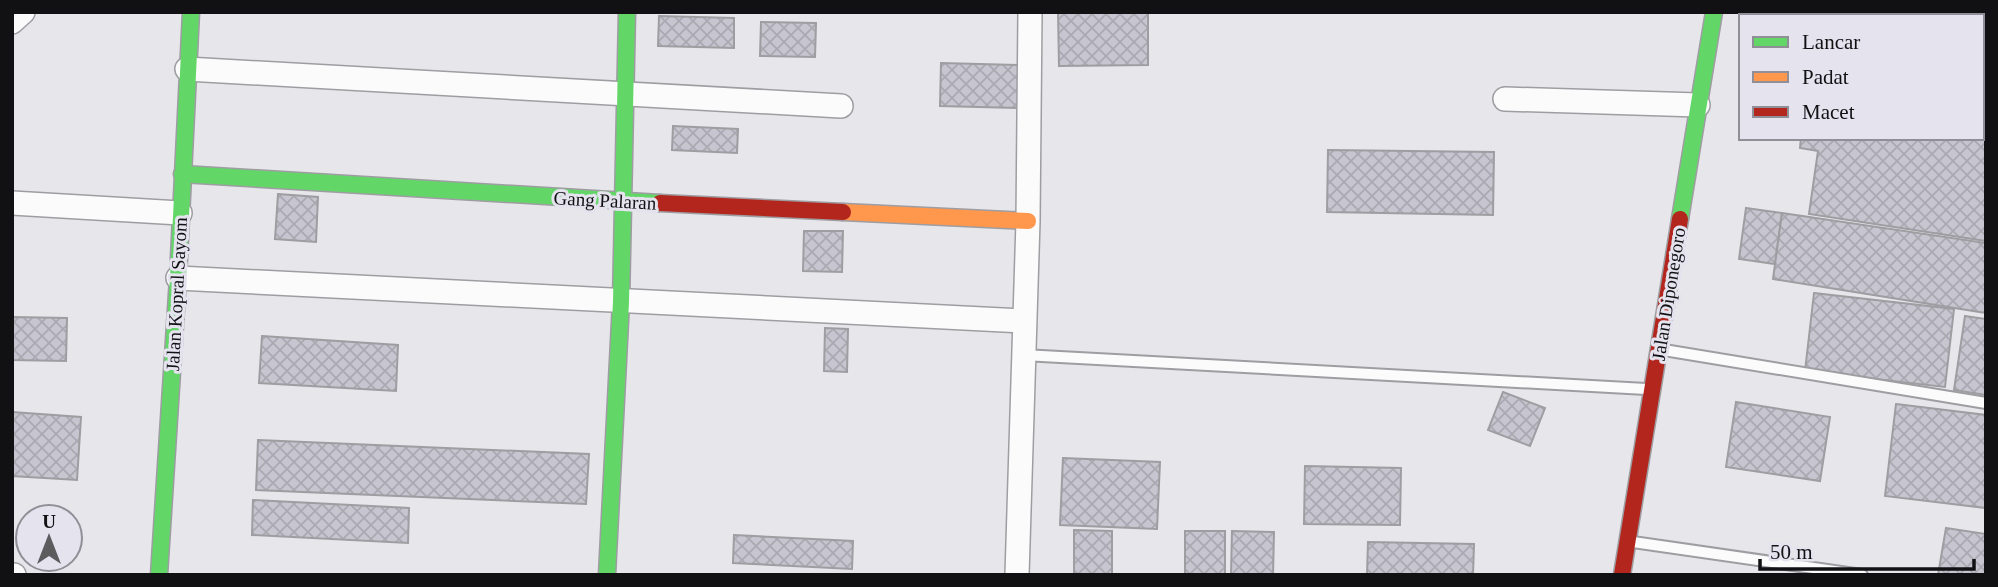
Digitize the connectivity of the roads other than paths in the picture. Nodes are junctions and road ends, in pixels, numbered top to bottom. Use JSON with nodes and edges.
{"nodes":[{"id":1,"x":23,"y":12,"type":"edge"},
{"id":2,"x":191,"y":12,"type":"edge"},
{"id":3,"x":627,"y":12,"type":"edge"},
{"id":4,"x":1030,"y":12,"type":"edge"},
{"id":5,"x":1714,"y":12,"type":"edge"},
{"id":6,"x":12,"y":22,"type":"edge"},
{"id":7,"x":187,"y":69,"type":"junction"},
{"id":8,"x":625,"y":94,"type":"junction"},
{"id":9,"x":1505,"y":99,"type":"dead end"},
{"id":10,"x":1698,"y":105,"type":"junction"},
{"id":11,"x":841,"y":106,"type":"dead end"},
{"id":12,"x":182,"y":174,"type":"junction"},
{"id":13,"x":623,"y":201,"type":"junction"},
{"id":14,"x":12,"y":204,"type":"edge"},
{"id":15,"x":180,"y":213,"type":"junction"},
{"id":16,"x":1028,"y":221,"type":"junction"},
{"id":17,"x":178,"y":278,"type":"junction"},
{"id":18,"x":621,"y":302,"type":"junction"},
{"id":19,"x":1024,"y":321,"type":"junction"},
{"id":20,"x":1658,"y":349,"type":"junction"},
{"id":21,"x":1023,"y":355,"type":"junction"},
{"id":22,"x":1652,"y":389,"type":"junction"},
{"id":23,"x":1986,"y":403,"type":"edge"},
{"id":24,"x":1627,"y":541,"type":"junction"},
{"id":25,"x":159,"y":575,"type":"edge"},
{"id":26,"x":607,"y":575,"type":"edge"},
{"id":27,"x":1017,"y":575,"type":"edge"},
{"id":28,"x":1622,"y":575,"type":"edge"},
{"id":29,"x":1862,"y":575,"type":"edge"}],
"edges":[{"from":1,"to":6,"type":"street"},
{"from":2,"to":7,"type":"main road","name":"Jalan Kopral Sayom"},
{"from":3,"to":8,"type":"main road"},
{"from":4,"to":16,"type":"street"},
{"from":5,"to":10,"type":"main road","name":"Jalan Diponegoro"},
{"from":7,"to":8,"type":"street"},
{"from":7,"to":12,"type":"main road","name":"Jalan Kopral Sayom"},
{"from":8,"to":11,"type":"street"},
{"from":8,"to":13,"type":"main road"},
{"from":9,"to":10,"type":"street"},
{"from":10,"to":20,"type":"main road","name":"Jalan Diponegoro"},
{"from":12,"to":13,"type":"main road","name":"Gang Palaran"},
{"from":12,"to":15,"type":"main road","name":"Jalan Kopral Sayom"},
{"from":13,"to":16,"type":"main road","name":"Gang Palaran"},
{"from":13,"to":18,"type":"main road"},
{"from":14,"to":15,"type":"street"},
{"from":15,"to":17,"type":"main road","name":"Jalan Kopral Sayom"},
{"from":16,"to":19,"type":"street"},
{"from":17,"to":18,"type":"street"},
{"from":17,"to":25,"type":"main road","name":"Jalan Kopral Sayom"},
{"from":18,"to":19,"type":"street"},
{"from":18,"to":26,"type":"main road"},
{"from":19,"to":21,"type":"street"},
{"from":20,"to":22,"type":"main road","name":"Jalan Diponegoro"},
{"from":20,"to":23,"type":"lane"},
{"from":21,"to":22,"type":"lane"},
{"from":21,"to":27,"type":"street"},
{"from":22,"to":24,"type":"main road","name":"Jalan Diponegoro"},
{"from":24,"to":28,"type":"main road","name":"Jalan Diponegoro"},
{"from":24,"to":29,"type":"lane"}]}
